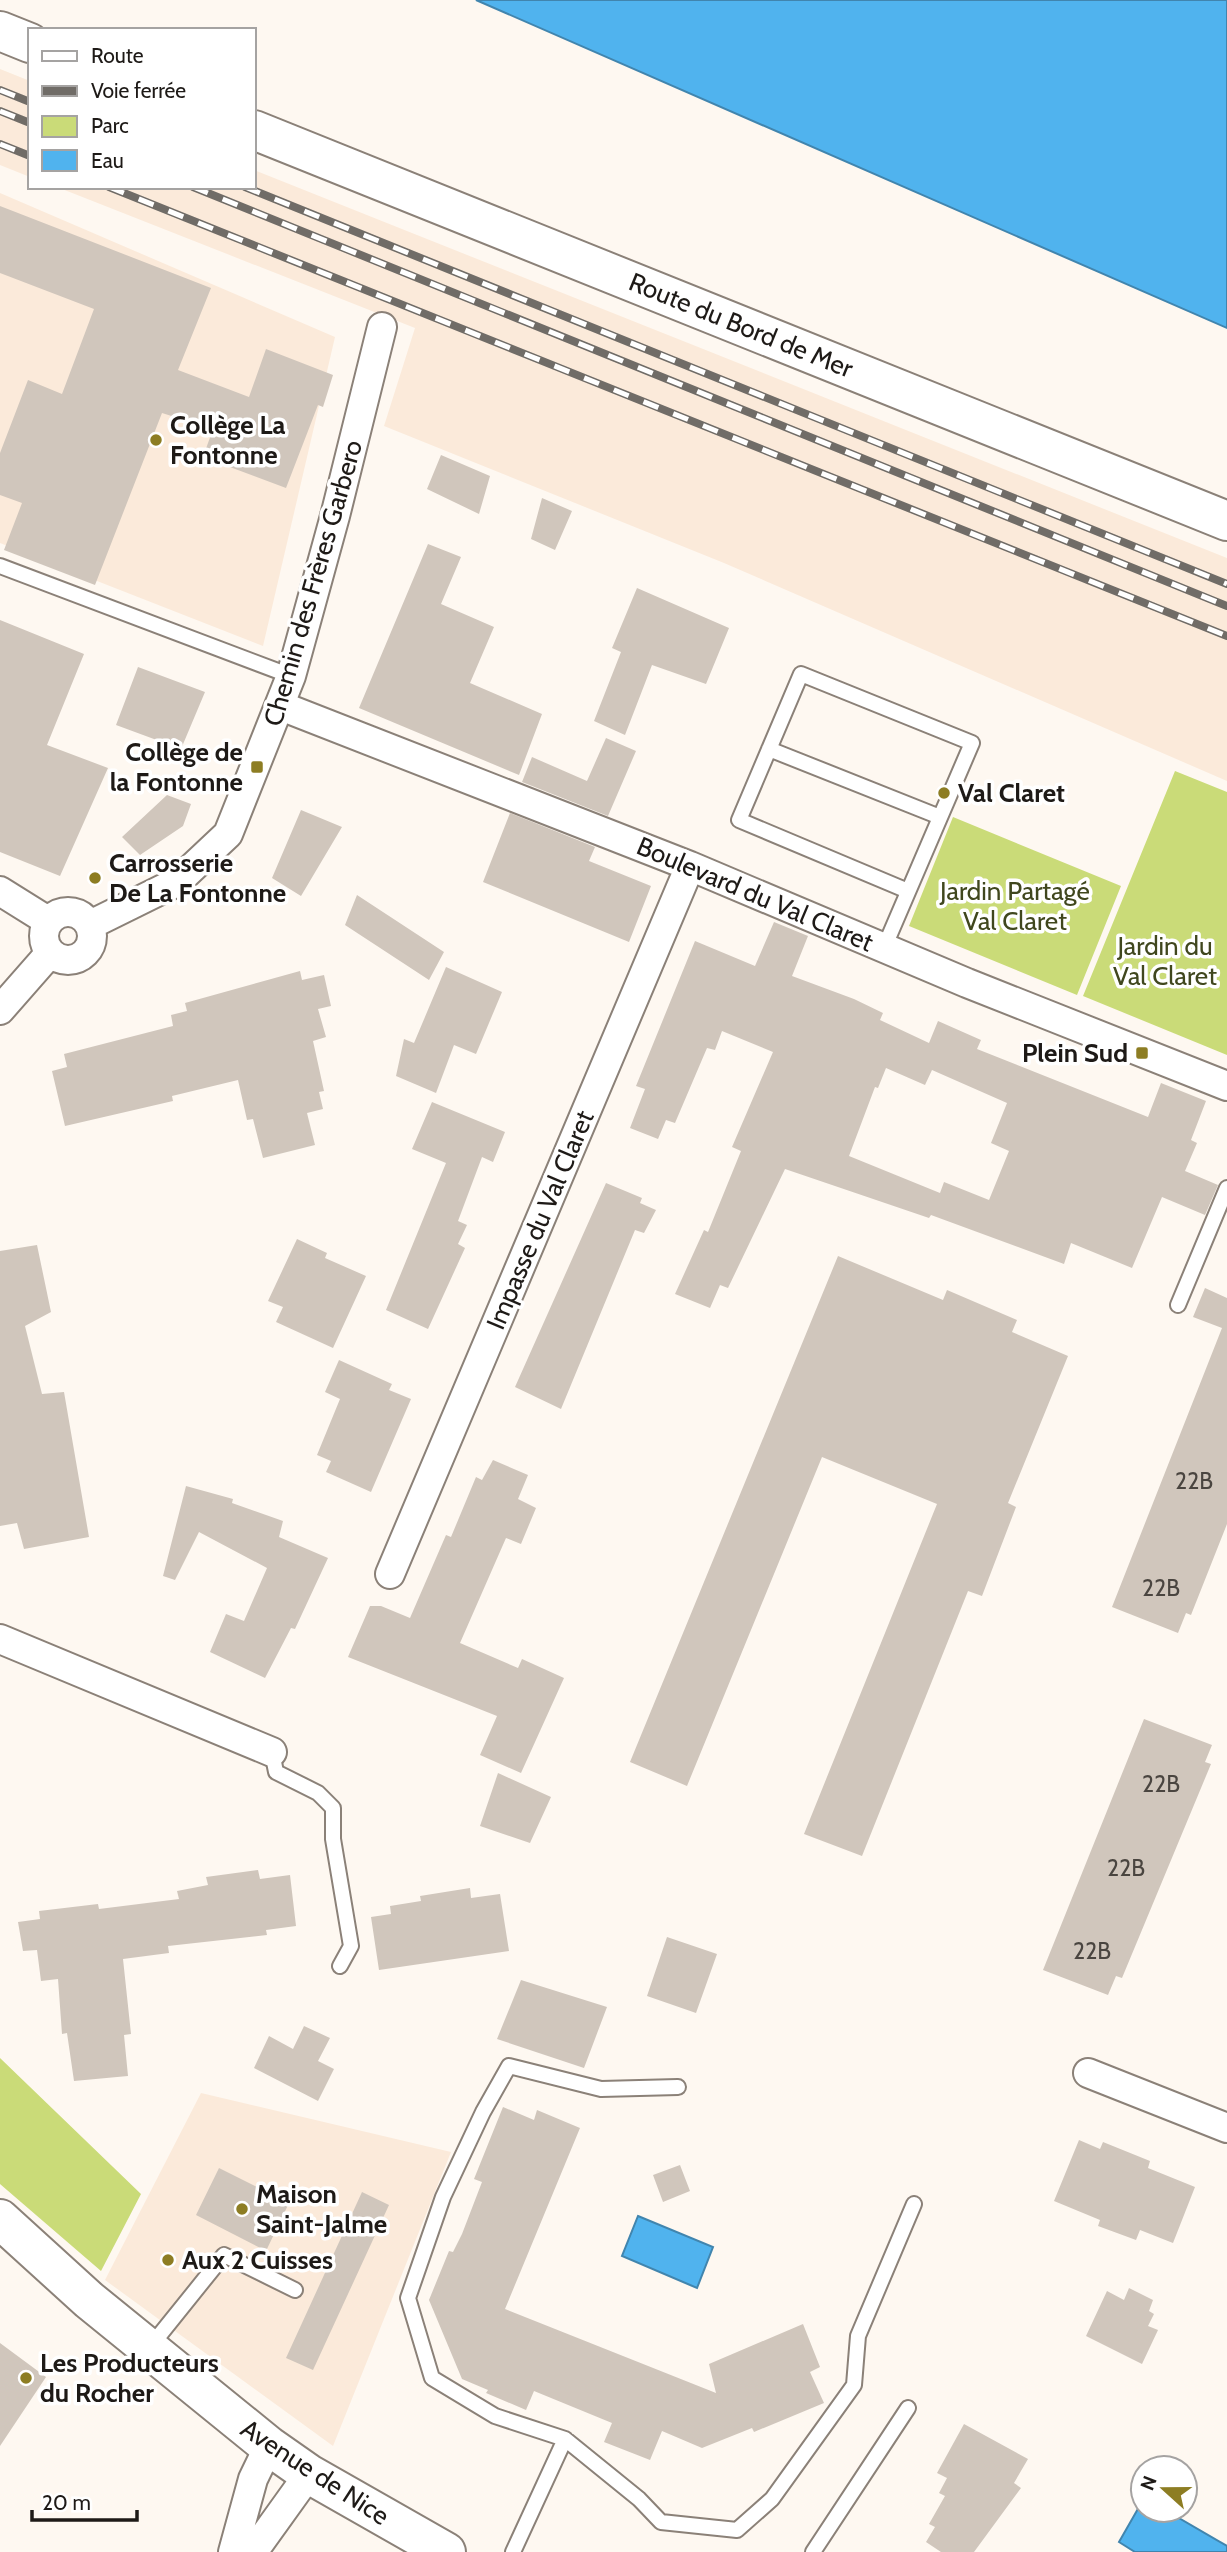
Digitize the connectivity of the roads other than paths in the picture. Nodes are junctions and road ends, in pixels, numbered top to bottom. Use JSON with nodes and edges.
{"nodes":[{"id":1,"x":0,"y":31,"type":"edge"},
{"id":2,"x":28,"y":42,"type":"edge"},
{"id":3,"x":256,"y":131,"type":"edge"},
{"id":4,"x":382,"y":327,"type":"dead end"},
{"id":5,"x":1227,"y":521,"type":"edge"},
{"id":6,"x":0,"y":566,"type":"edge"},
{"id":7,"x":291,"y":676,"type":"junction"},
{"id":8,"x":281,"y":706,"type":"junction"},
{"id":9,"x":769,"y":748,"type":"junction"},
{"id":10,"x":940,"y":817,"type":"junction"},
{"id":11,"x":690,"y":866,"type":"junction"},
{"id":12,"x":0,"y":891,"type":"edge"},
{"id":13,"x":908,"y":891,"type":"junction"},
{"id":14,"x":48,"y":921,"type":"junction"},
{"id":15,"x":89,"y":925,"type":"junction"},
{"id":16,"x":884,"y":948,"type":"junction"},
{"id":17,"x":50,"y":953,"type":"junction"},
{"id":18,"x":0,"y":1010,"type":"edge"},
{"id":19,"x":1227,"y":1086,"type":"edge"},
{"id":20,"x":1227,"y":1188,"type":"edge"},
{"id":21,"x":1178,"y":1305,"type":"dead end"},
{"id":22,"x":390,"y":1574,"type":"dead end"},
{"id":23,"x":0,"y":1639,"type":"edge"},
{"id":24,"x":272,"y":1752,"type":"joint"},
{"id":25,"x":340,"y":1966,"type":"dead end"},
{"id":26,"x":1088,"y":2073,"type":"dead end"},
{"id":27,"x":678,"y":2087,"type":"dead end"},
{"id":28,"x":1227,"y":2128,"type":"edge"},
{"id":29,"x":914,"y":2204,"type":"dead end"},
{"id":30,"x":0,"y":2219,"type":"edge"},
{"id":31,"x":295,"y":2290,"type":"dead end"},
{"id":32,"x":149,"y":2348,"type":"junction"},
{"id":33,"x":908,"y":2408,"type":"dead end"},
{"id":34,"x":565,"y":2439,"type":"junction"},
{"id":35,"x":269,"y":2446,"type":"junction"},
{"id":36,"x":309,"y":2474,"type":"junction"},
{"id":37,"x":233,"y":2552,"type":"edge"},
{"id":38,"x":253,"y":2552,"type":"edge"},
{"id":39,"x":446,"y":2552,"type":"edge"},
{"id":40,"x":513,"y":2552,"type":"edge"},
{"id":41,"x":813,"y":2552,"type":"edge"}],
"edges":[{"from":1,"to":2,"type":"main road"},
{"from":3,"to":5,"type":"main road","name":"Route du Bord de Mer"},
{"from":4,"to":7,"type":"street","name":"Chemin des Frères Garbero"},
{"from":6,"to":7,"type":"lane"},
{"from":7,"to":8,"type":"street","name":"Chemin des Frères Garbero"},
{"from":8,"to":11,"type":"street","name":"Boulevard du Val Claret"},
{"from":8,"to":15,"type":"street","name":"Chemin des Frères Garbero"},
{"from":9,"to":10,"type":"lane"},
{"from":9,"to":10,"type":"lane"},
{"from":9,"to":13,"type":"lane"},
{"from":10,"to":13,"type":"lane"},
{"from":11,"to":16,"type":"street","name":"Boulevard du Val Claret"},
{"from":11,"to":22,"type":"street","name":"Impasse du Val Claret"},
{"from":12,"to":14,"type":"street"},
{"from":13,"to":16,"type":"lane"},
{"from":14,"to":15,"type":"street"},
{"from":14,"to":17,"type":"street"},
{"from":15,"to":17,"type":"street"},
{"from":16,"to":19,"type":"street","name":"Boulevard du Val Claret"},
{"from":17,"to":18,"type":"street"},
{"from":20,"to":21,"type":"lane"},
{"from":23,"to":24,"type":"street"},
{"from":24,"to":25,"type":"lane"},
{"from":26,"to":28,"type":"street"},
{"from":27,"to":34,"type":"lane"},
{"from":29,"to":34,"type":"lane"},
{"from":30,"to":32,"type":"main road","name":"Avenue de Nice"},
{"from":31,"to":32,"type":"lane"},
{"from":32,"to":35,"type":"main road","name":"Avenue de Nice"},
{"from":33,"to":41,"type":"lane"},
{"from":34,"to":40,"type":"lane"},
{"from":35,"to":36,"type":"main road","name":"Avenue de Nice"},
{"from":35,"to":37,"type":"street"},
{"from":36,"to":38,"type":"street"},
{"from":36,"to":39,"type":"main road","name":"Avenue de Nice"}]}
